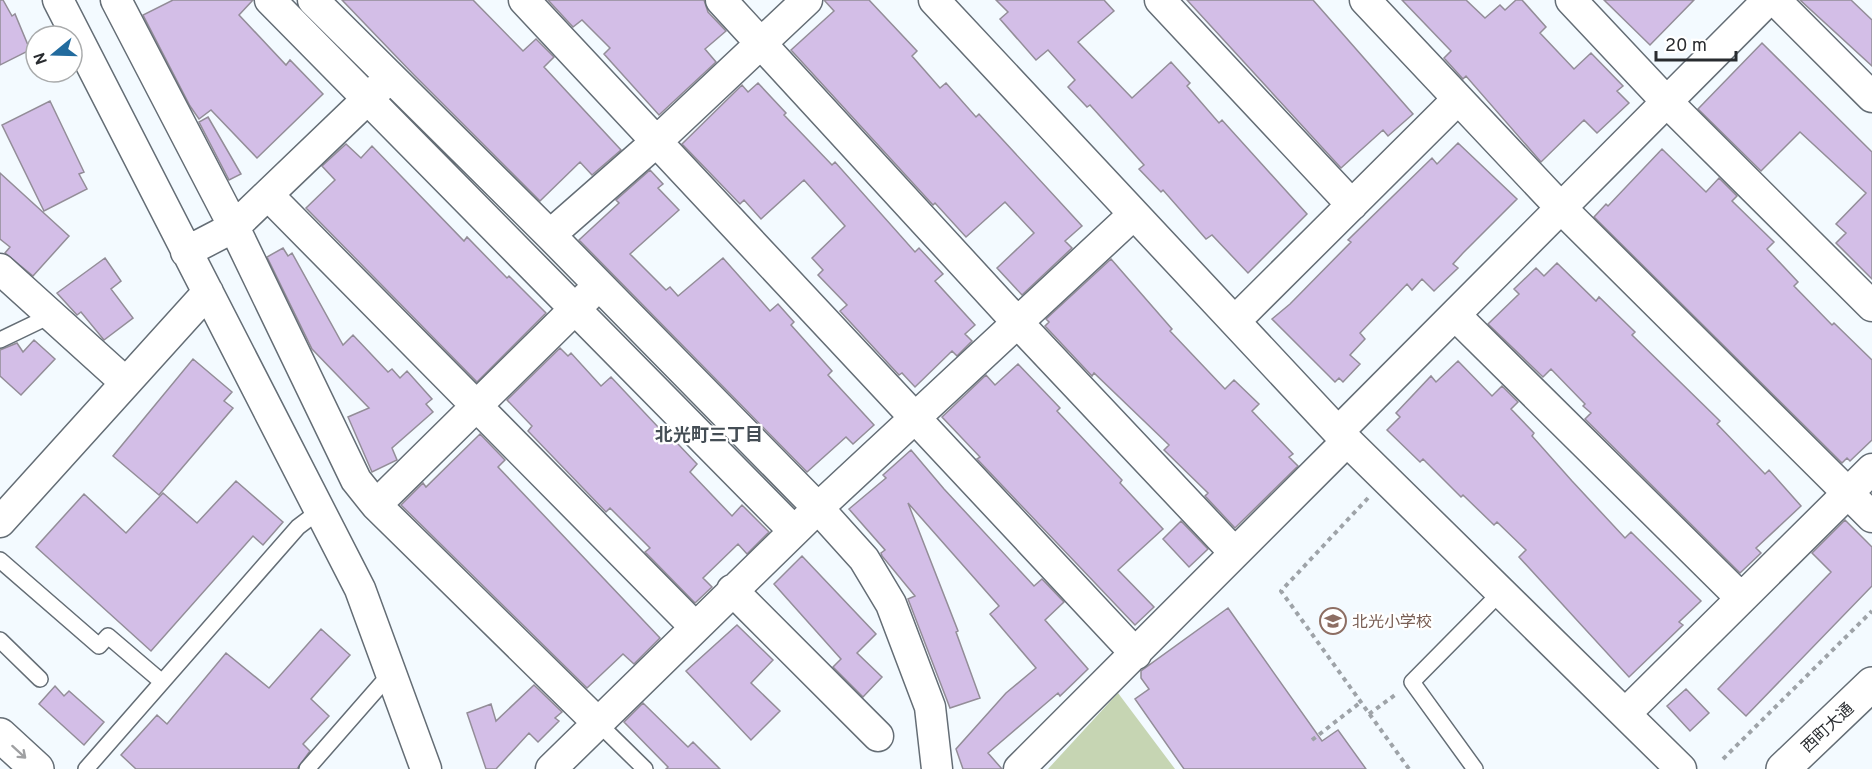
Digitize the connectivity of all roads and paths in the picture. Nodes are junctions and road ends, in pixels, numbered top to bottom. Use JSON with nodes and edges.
{"nodes":[{"id":1,"x":58,"y":0,"type":"edge"},
{"id":2,"x":116,"y":0,"type":"edge"},
{"id":3,"x":270,"y":0,"type":"edge"},
{"id":4,"x":313,"y":0,"type":"edge"},
{"id":5,"x":524,"y":0,"type":"edge"},
{"id":6,"x":721,"y":0,"type":"edge"},
{"id":7,"x":807,"y":0,"type":"edge"},
{"id":8,"x":934,"y":0,"type":"edge"},
{"id":9,"x":1160,"y":0,"type":"edge"},
{"id":10,"x":1365,"y":0,"type":"edge"},
{"id":11,"x":1571,"y":0,"type":"edge"},
{"id":12,"x":1768,"y":0,"type":"edge"},
{"id":13,"x":1775,"y":0,"type":"edge"},
{"id":14,"x":762,"y":44,"type":"junction"},
{"id":15,"x":390,"y":77,"type":"junction"},
{"id":16,"x":1872,"y":96,"type":"edge"},
{"id":17,"x":368,"y":99,"type":"junction"},
{"id":18,"x":1458,"y":99,"type":"junction"},
{"id":19,"x":1666,"y":101,"type":"junction"},
{"id":20,"x":656,"y":142,"type":"junction"},
{"id":21,"x":269,"y":196,"type":"junction"},
{"id":22,"x":1352,"y":205,"type":"junction"},
{"id":23,"x":1562,"y":209,"type":"junction"},
{"id":24,"x":1134,"y":214,"type":"junction"},
{"id":25,"x":234,"y":227,"type":"junction"},
{"id":26,"x":550,"y":236,"type":"junction"},
{"id":27,"x":186,"y":252,"type":"junction"},
{"id":28,"x":0,"y":269,"type":"edge"},
{"id":29,"x":598,"y":286,"type":"junction"},
{"id":30,"x":208,"y":292,"type":"junction"},
{"id":31,"x":1872,"y":306,"type":"edge"},
{"id":32,"x":575,"y":309,"type":"junction"},
{"id":33,"x":52,"y":315,"type":"junction"},
{"id":34,"x":1455,"y":315,"type":"junction"},
{"id":35,"x":1235,"y":321,"type":"junction"},
{"id":36,"x":1017,"y":322,"type":"junction"},
{"id":37,"x":0,"y":340,"type":"edge"},
{"id":38,"x":125,"y":382,"type":"junction"},
{"id":39,"x":477,"y":407,"type":"junction"},
{"id":40,"x":915,"y":418,"type":"junction"},
{"id":41,"x":1343,"y":437,"type":"junction"},
{"id":42,"x":1872,"y":469,"type":"edge"},
{"id":43,"x":356,"y":480,"type":"junction"},
{"id":44,"x":1373,"y":492,"type":"dead end"},
{"id":45,"x":1849,"y":493,"type":"junction"},
{"id":46,"x":376,"y":505,"type":"junction"},
{"id":47,"x":317,"y":507,"type":"junction"},
{"id":48,"x":818,"y":508,"type":"junction"},
{"id":49,"x":1872,"y":517,"type":"edge"},
{"id":50,"x":0,"y":522,"type":"edge"},
{"id":51,"x":794,"y":531,"type":"junction"},
{"id":52,"x":1234,"y":552,"type":"junction"},
{"id":53,"x":0,"y":560,"type":"edge"},
{"id":54,"x":732,"y":590,"type":"junction"},
{"id":55,"x":1501,"y":592,"type":"junction"},
{"id":56,"x":1741,"y":598,"type":"junction"},
{"id":57,"x":1872,"y":611,"type":"edge"},
{"id":58,"x":695,"y":627,"type":"junction"},
{"id":59,"x":0,"y":640,"type":"edge"},
{"id":60,"x":1136,"y":654,"type":"junction"},
{"id":61,"x":391,"y":673,"type":"junction"},
{"id":62,"x":40,"y":679,"type":"dead end"},
{"id":63,"x":162,"y":682,"type":"junction"},
{"id":64,"x":1412,"y":682,"type":"junction"},
{"id":65,"x":1872,"y":684,"type":"edge"},
{"id":66,"x":1361,"y":702,"type":"junction"},
{"id":67,"x":1626,"y":713,"type":"junction"},
{"id":68,"x":1369,"y":714,"type":"junction"},
{"id":69,"x":597,"y":722,"type":"junction"},
{"id":70,"x":0,"y":735,"type":"edge"},
{"id":71,"x":878,"y":736,"type":"dead end"},
{"id":72,"x":1312,"y":740,"type":"dead end"},
{"id":73,"x":1723,"y":759,"type":"dead end"},
{"id":74,"x":37,"y":769,"type":"edge"},
{"id":75,"x":86,"y":769,"type":"edge"},
{"id":76,"x":307,"y":769,"type":"edge"},
{"id":77,"x":426,"y":769,"type":"edge"},
{"id":78,"x":551,"y":769,"type":"edge"},
{"id":79,"x":645,"y":769,"type":"edge"},
{"id":80,"x":938,"y":769,"type":"edge"},
{"id":81,"x":1019,"y":769,"type":"edge"},
{"id":82,"x":1409,"y":769,"type":"edge"},
{"id":83,"x":1475,"y":769,"type":"edge"},
{"id":84,"x":1681,"y":769,"type":"edge"},
{"id":85,"x":1783,"y":769,"type":"edge"}],
"edges":[{"from":1,"to":27,"type":"street"},
{"from":2,"to":25,"type":"street"},
{"from":3,"to":17,"type":"street"},
{"from":4,"to":15,"type":"street"},
{"from":5,"to":20,"type":"street"},
{"from":6,"to":14,"type":"street"},
{"from":7,"to":14,"type":"street"},
{"from":8,"to":24,"type":"street"},
{"from":9,"to":22,"type":"street"},
{"from":10,"to":18,"type":"street"},
{"from":11,"to":19,"type":"street"},
{"from":12,"to":19,"type":"street"},
{"from":13,"to":16,"type":"street"},
{"from":14,"to":20,"type":"street"},
{"from":14,"to":36,"type":"street"},
{"from":15,"to":17,"type":"street"},
{"from":15,"to":26,"type":"street"},
{"from":17,"to":21,"type":"street"},
{"from":17,"to":32,"type":"street"},
{"from":18,"to":22,"type":"street"},
{"from":18,"to":23,"type":"street"},
{"from":19,"to":23,"type":"street"},
{"from":19,"to":31,"type":"street"},
{"from":20,"to":26,"type":"street"},
{"from":20,"to":40,"type":"street"},
{"from":21,"to":25,"type":"street"},
{"from":21,"to":39,"type":"street"},
{"from":22,"to":35,"type":"street"},
{"from":23,"to":34,"type":"street"},
{"from":23,"to":45,"type":"street"},
{"from":24,"to":35,"type":"street"},
{"from":24,"to":36,"type":"street"},
{"from":25,"to":27,"type":"street"},
{"from":25,"to":43,"type":"street"},
{"from":26,"to":29,"type":"street"},
{"from":27,"to":30,"type":"street"},
{"from":28,"to":33,"type":"street"},
{"from":29,"to":32,"type":"street"},
{"from":29,"to":48,"type":"street"},
{"from":30,"to":38,"type":"street"},
{"from":30,"to":47,"type":"street"},
{"from":32,"to":39,"type":"street"},
{"from":32,"to":51,"type":"street"},
{"from":33,"to":37,"type":"lane"},
{"from":33,"to":38,"type":"street"},
{"from":34,"to":41,"type":"street"},
{"from":34,"to":56,"type":"street"},
{"from":35,"to":41,"type":"street"},
{"from":36,"to":40,"type":"street"},
{"from":36,"to":52,"type":"street"},
{"from":38,"to":50,"type":"street"},
{"from":39,"to":46,"type":"street"},
{"from":39,"to":58,"type":"street"},
{"from":40,"to":48,"type":"street"},
{"from":40,"to":60,"type":"street"},
{"from":41,"to":52,"type":"street"},
{"from":41,"to":55,"type":"street"},
{"from":42,"to":45,"type":"street"},
{"from":43,"to":46,"type":"street"},
{"from":43,"to":47,"type":"street"},
{"from":44,"to":66,"type":"path"},
{"from":45,"to":49,"type":"street"},
{"from":45,"to":56,"type":"street"},
{"from":46,"to":69,"type":"street"},
{"from":47,"to":61,"type":"street"},
{"from":47,"to":63,"type":"lane"},
{"from":48,"to":51,"type":"street"},
{"from":48,"to":80,"type":"street"},
{"from":51,"to":54,"type":"street"},
{"from":52,"to":60,"type":"street"},
{"from":53,"to":63,"type":"lane"},
{"from":54,"to":58,"type":"street"},
{"from":54,"to":71,"type":"street"},
{"from":55,"to":64,"type":"lane"},
{"from":55,"to":67,"type":"street"},
{"from":56,"to":67,"type":"street"},
{"from":57,"to":73,"type":"path"},
{"from":58,"to":69,"type":"street"},
{"from":59,"to":62,"type":"lane"},
{"from":60,"to":81,"type":"street"},
{"from":61,"to":76,"type":"lane"},
{"from":61,"to":77,"type":"street"},
{"from":63,"to":75,"type":"lane"},
{"from":64,"to":68,"type":"path"},
{"from":64,"to":83,"type":"lane"},
{"from":65,"to":85,"type":"street","name":"西町大通"},
{"from":66,"to":68,"type":"path"},
{"from":66,"to":72,"type":"path"},
{"from":67,"to":84,"type":"street"},
{"from":68,"to":82,"type":"path"},
{"from":69,"to":78,"type":"street"},
{"from":69,"to":79,"type":"lane"},
{"from":70,"to":74,"type":"street","one_way":true}]}
